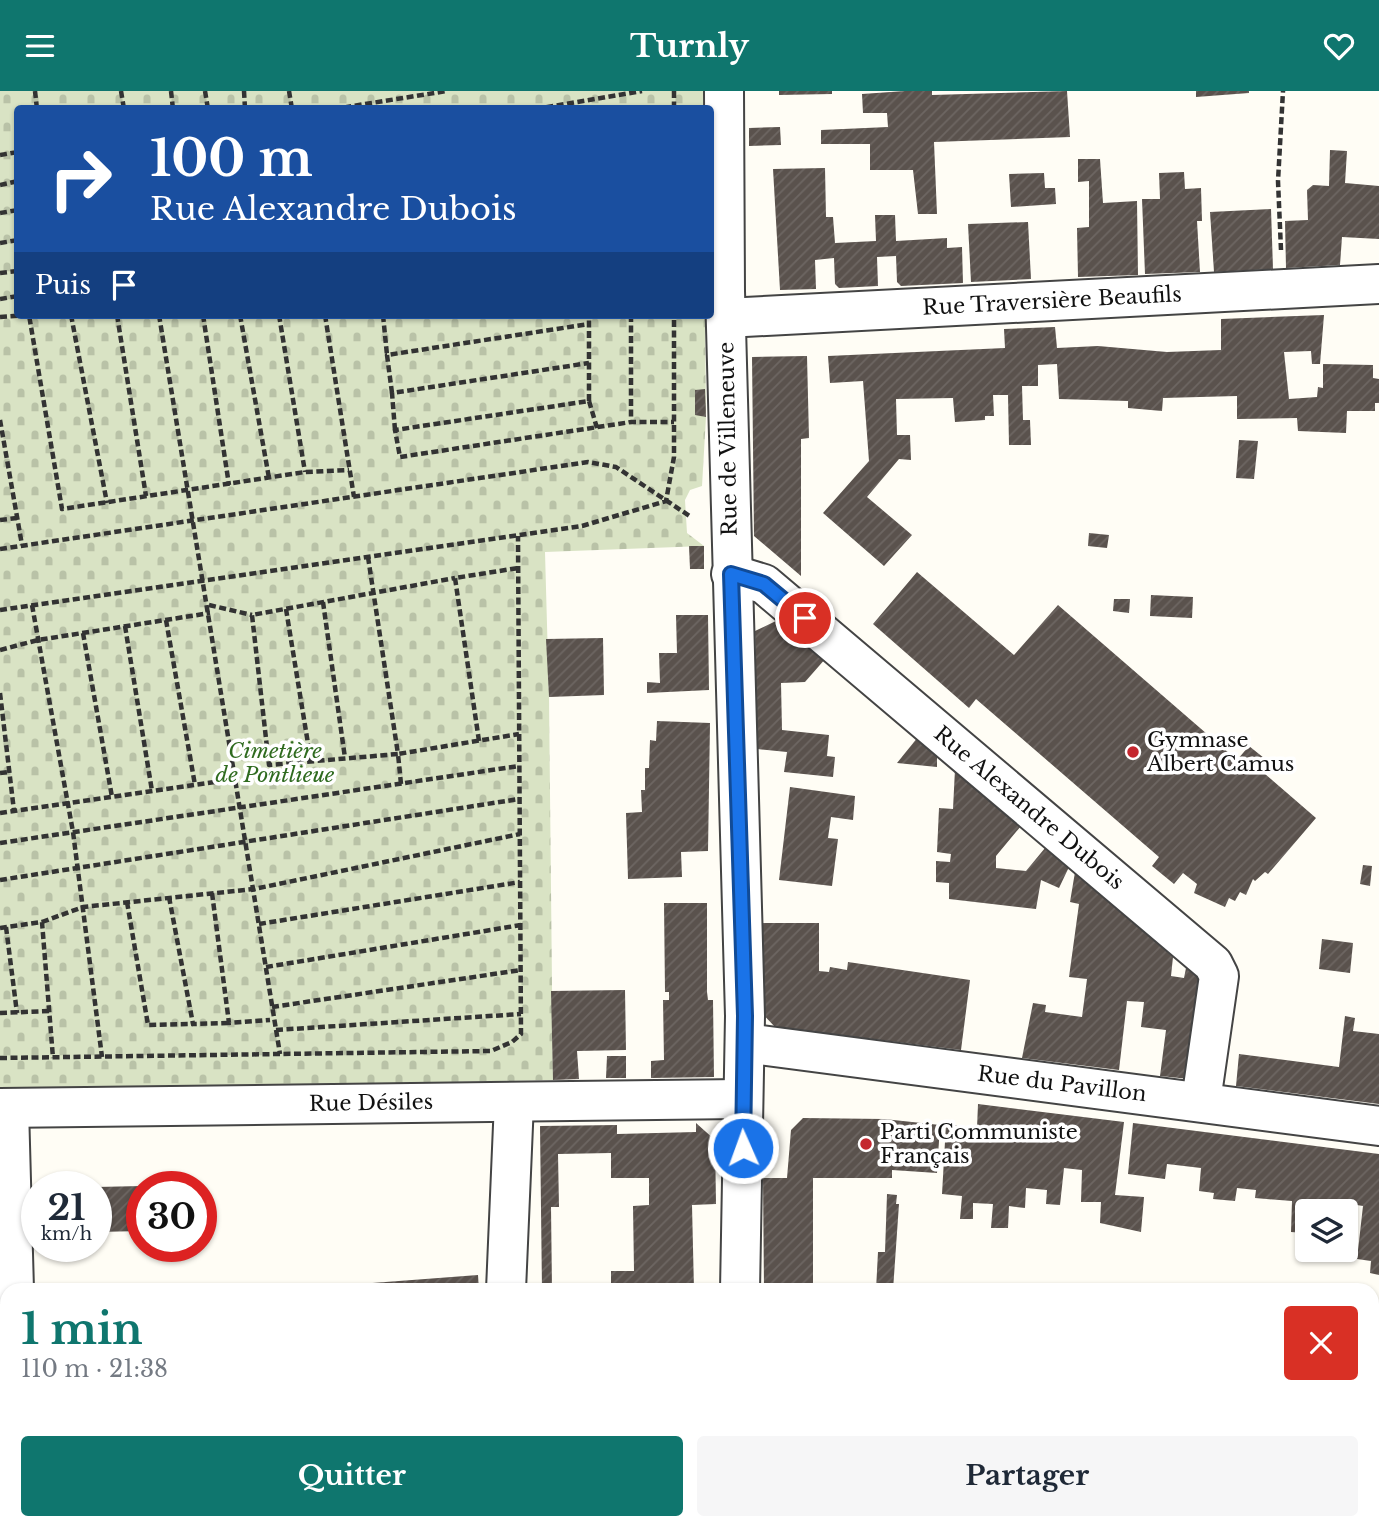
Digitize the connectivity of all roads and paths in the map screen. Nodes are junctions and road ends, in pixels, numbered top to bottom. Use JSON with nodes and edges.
{"nodes":[{"id":1,"x":447,"y":91,"type":"edge"},
{"id":2,"x":641,"y":91,"type":"edge"},
{"id":3,"x":724,"y":91,"type":"edge"},
{"id":4,"x":1283,"y":91,"type":"edge"},
{"id":5,"x":359,"y":105,"type":"edge"},
{"id":6,"x":559,"y":105,"type":"edge"},
{"id":7,"x":1379,"y":284,"type":"edge"},
{"id":8,"x":1282,"y":289,"type":"junction"},
{"id":9,"x":726,"y":318,"type":"junction"},
{"id":10,"x":30,"y":319,"type":"edge"},
{"id":11,"x":73,"y":319,"type":"edge"},
{"id":12,"x":118,"y":319,"type":"edge"},
{"id":13,"x":160,"y":319,"type":"edge"},
{"id":14,"x":204,"y":319,"type":"edge"},
{"id":15,"x":241,"y":319,"type":"edge"},
{"id":16,"x":280,"y":319,"type":"edge"},
{"id":17,"x":326,"y":319,"type":"edge"},
{"id":18,"x":383,"y":319,"type":"edge"},
{"id":19,"x":589,"y":319,"type":"edge"},
{"id":20,"x":631,"y":319,"type":"edge"},
{"id":21,"x":674,"y":319,"type":"edge"},
{"id":22,"x":589,"y":324,"type":"junction"},
{"id":23,"x":387,"y":355,"type":"junction"},
{"id":24,"x":589,"y":363,"type":"junction"},
{"id":25,"x":392,"y":393,"type":"junction"},
{"id":26,"x":589,"y":401,"type":"junction"},
{"id":27,"x":0,"y":420,"type":"edge"},
{"id":28,"x":631,"y":422,"type":"junction"},
{"id":29,"x":674,"y":422,"type":"junction"},
{"id":30,"x":597,"y":428,"type":"junction"},
{"id":31,"x":395,"y":429,"type":"junction"},
{"id":32,"x":349,"y":470,"type":"junction"},
{"id":33,"x":304,"y":472,"type":"junction"},
{"id":34,"x":269,"y":478,"type":"junction"},
{"id":35,"x":229,"y":485,"type":"junction"},
{"id":36,"x":188,"y":489,"type":"junction"},
{"id":37,"x":146,"y":496,"type":"junction"},
{"id":38,"x":354,"y":497,"type":"junction"},
{"id":39,"x":666,"y":501,"type":"junction"},
{"id":40,"x":107,"y":503,"type":"junction"},
{"id":41,"x":685,"y":515,"type":"dead end"},
{"id":42,"x":17,"y":518,"type":"junction"},
{"id":43,"x":0,"y":520,"type":"edge"},
{"id":44,"x":193,"y":520,"type":"junction"},
{"id":45,"x":518,"y":535,"type":"junction"},
{"id":46,"x":22,"y":545,"type":"junction"},
{"id":47,"x":0,"y":548,"type":"edge"},
{"id":48,"x":368,"y":557,"type":"junction"},
{"id":49,"x":518,"y":568,"type":"junction"},
{"id":50,"x":731,"y":574,"type":"junction"},
{"id":51,"x":456,"y":577,"type":"junction"},
{"id":52,"x":205,"y":580,"type":"junction"},
{"id":53,"x":375,"y":592,"type":"junction"},
{"id":54,"x":323,"y":602,"type":"junction"},
{"id":55,"x":32,"y":605,"type":"junction"},
{"id":56,"x":208,"y":605,"type":"junction"},
{"id":57,"x":286,"y":609,"type":"junction"},
{"id":58,"x":0,"y":610,"type":"edge"},
{"id":59,"x":210,"y":613,"type":"junction"},
{"id":60,"x":252,"y":615,"type":"junction"},
{"id":61,"x":166,"y":619,"type":"junction"},
{"id":62,"x":125,"y":626,"type":"junction"},
{"id":63,"x":83,"y":632,"type":"junction"},
{"id":64,"x":38,"y":640,"type":"junction"},
{"id":65,"x":0,"y":650,"type":"edge"},
{"id":66,"x":0,"y":693,"type":"edge"},
{"id":67,"x":519,"y":733,"type":"junction"},
{"id":68,"x":2,"y":734,"type":"edge"},
{"id":69,"x":479,"y":740,"type":"junction"},
{"id":70,"x":398,"y":754,"type":"junction"},
{"id":71,"x":345,"y":758,"type":"junction"},
{"id":72,"x":311,"y":762,"type":"junction"},
{"id":73,"x":519,"y":766,"type":"junction"},
{"id":74,"x":9,"y":772,"type":"junction"},
{"id":75,"x":0,"y":773,"type":"edge"},
{"id":76,"x":236,"y":779,"type":"junction"},
{"id":77,"x":401,"y":784,"type":"junction"},
{"id":78,"x":195,"y":785,"type":"junction"},
{"id":79,"x":152,"y":791,"type":"junction"},
{"id":80,"x":112,"y":797,"type":"junction"},
{"id":81,"x":519,"y":799,"type":"junction"},
{"id":82,"x":68,"y":803,"type":"junction"},
{"id":83,"x":241,"y":808,"type":"junction"},
{"id":84,"x":15,"y":811,"type":"junction"},
{"id":85,"x":0,"y":813,"type":"edge"},
{"id":86,"x":73,"y":832,"type":"junction"},
{"id":87,"x":520,"y":834,"type":"junction"},
{"id":88,"x":0,"y":843,"type":"edge"},
{"id":89,"x":246,"y":843,"type":"junction"},
{"id":90,"x":78,"y":867,"type":"junction"},
{"id":91,"x":0,"y":880,"type":"edge"},
{"id":92,"x":520,"y":882,"type":"junction"},
{"id":93,"x":254,"y":889,"type":"junction"},
{"id":94,"x":212,"y":893,"type":"junction"},
{"id":95,"x":169,"y":897,"type":"junction"},
{"id":96,"x":127,"y":902,"type":"junction"},
{"id":97,"x":83,"y":907,"type":"junction"},
{"id":98,"x":42,"y":922,"type":"junction"},
{"id":99,"x":260,"y":924,"type":"junction"},
{"id":100,"x":520,"y":925,"type":"junction"},
{"id":101,"x":3,"y":927,"type":"edge"},
{"id":102,"x":266,"y":967,"type":"junction"},
{"id":103,"x":521,"y":970,"type":"junction"},
{"id":104,"x":272,"y":1007,"type":"junction"},
{"id":105,"x":49,"y":1011,"type":"junction"},
{"id":106,"x":0,"y":1013,"type":"edge"},
{"id":107,"x":17,"y":1013,"type":"junction"},
{"id":108,"x":521,"y":1014,"type":"junction"},
{"id":109,"x":270,"y":1020,"type":"dead end"},
{"id":110,"x":229,"y":1023,"type":"junction"},
{"id":111,"x":193,"y":1024,"type":"junction"},
{"id":112,"x":276,"y":1030,"type":"junction"},
{"id":113,"x":745,"y":1043,"type":"junction"},
{"id":114,"x":280,"y":1054,"type":"junction"},
{"id":115,"x":102,"y":1057,"type":"junction"},
{"id":116,"x":0,"y":1058,"type":"edge"},
{"id":117,"x":53,"y":1058,"type":"junction"},
{"id":118,"x":741,"y":1099,"type":"junction"},
{"id":119,"x":1201,"y":1101,"type":"junction"},
{"id":120,"x":514,"y":1102,"type":"junction"},
{"id":121,"x":4,"y":1108,"type":"edge"},
{"id":122,"x":1379,"y":1126,"type":"edge"},
{"id":123,"x":14,"y":1283,"type":"edge"},
{"id":124,"x":506,"y":1283,"type":"edge"},
{"id":125,"x":740,"y":1283,"type":"edge"}],
"edges":[{"from":1,"to":5,"type":"path"},
{"from":2,"to":6,"type":"path"},
{"from":3,"to":9,"type":"street","name":"Rue de Villeneuve"},
{"from":4,"to":8,"type":"path"},
{"from":7,"to":8,"type":"street","name":"Rue Traversière Beaufils"},
{"from":8,"to":9,"type":"street","name":"Rue Traversière Beaufils"},
{"from":9,"to":50,"type":"street","name":"Rue de Villeneuve"},
{"from":10,"to":40,"type":"path"},
{"from":11,"to":40,"type":"path"},
{"from":12,"to":37,"type":"path"},
{"from":13,"to":36,"type":"path"},
{"from":14,"to":35,"type":"path"},
{"from":15,"to":34,"type":"path"},
{"from":16,"to":33,"type":"path"},
{"from":17,"to":32,"type":"path"},
{"from":18,"to":23,"type":"path"},
{"from":19,"to":22,"type":"path"},
{"from":20,"to":28,"type":"path"},
{"from":21,"to":29,"type":"path"},
{"from":22,"to":23,"type":"path"},
{"from":22,"to":24,"type":"path"},
{"from":23,"to":25,"type":"path"},
{"from":24,"to":25,"type":"path"},
{"from":24,"to":26,"type":"path"},
{"from":25,"to":31,"type":"path"},
{"from":26,"to":30,"type":"path"},
{"from":26,"to":31,"type":"path"},
{"from":27,"to":42,"type":"path"},
{"from":28,"to":29,"type":"path"},
{"from":28,"to":30,"type":"path"},
{"from":29,"to":39,"type":"path"},
{"from":30,"to":31,"type":"path"},
{"from":32,"to":33,"type":"path"},
{"from":32,"to":38,"type":"path"},
{"from":33,"to":34,"type":"path"},
{"from":34,"to":35,"type":"path"},
{"from":35,"to":36,"type":"path"},
{"from":36,"to":37,"type":"path"},
{"from":36,"to":44,"type":"path"},
{"from":37,"to":40,"type":"path"},
{"from":38,"to":39,"type":"path"},
{"from":38,"to":44,"type":"path"},
{"from":39,"to":41,"type":"path"},
{"from":39,"to":45,"type":"path"},
{"from":42,"to":43,"type":"path"},
{"from":42,"to":46,"type":"path"},
{"from":44,"to":46,"type":"path"},
{"from":44,"to":52,"type":"path"},
{"from":45,"to":48,"type":"path"},
{"from":45,"to":49,"type":"path"},
{"from":46,"to":47,"type":"path"},
{"from":48,"to":52,"type":"path"},
{"from":48,"to":53,"type":"path"},
{"from":49,"to":51,"type":"path"},
{"from":49,"to":67,"type":"path"},
{"from":50,"to":113,"type":"street","name":"Rue de Villeneuve"},
{"from":50,"to":119,"type":"street","name":"Rue Alexandre Dubois"},
{"from":51,"to":53,"type":"path"},
{"from":51,"to":69,"type":"path"},
{"from":52,"to":55,"type":"path"},
{"from":52,"to":56,"type":"path"},
{"from":53,"to":54,"type":"path"},
{"from":53,"to":70,"type":"path"},
{"from":54,"to":57,"type":"path"},
{"from":54,"to":71,"type":"path"},
{"from":55,"to":58,"type":"path"},
{"from":55,"to":64,"type":"path"},
{"from":56,"to":59,"type":"path"},
{"from":56,"to":60,"type":"path"},
{"from":57,"to":60,"type":"path"},
{"from":57,"to":72,"type":"path"},
{"from":59,"to":61,"type":"path"},
{"from":59,"to":76,"type":"path"},
{"from":60,"to":72,"type":"path"},
{"from":61,"to":62,"type":"path"},
{"from":61,"to":78,"type":"path"},
{"from":62,"to":63,"type":"path"},
{"from":62,"to":79,"type":"path"},
{"from":63,"to":64,"type":"path"},
{"from":63,"to":80,"type":"path"},
{"from":64,"to":65,"type":"path"},
{"from":64,"to":82,"type":"path"},
{"from":66,"to":68,"type":"path"},
{"from":67,"to":69,"type":"path"},
{"from":67,"to":73,"type":"path"},
{"from":68,"to":74,"type":"path"},
{"from":69,"to":70,"type":"path"},
{"from":70,"to":71,"type":"path"},
{"from":70,"to":77,"type":"path"},
{"from":71,"to":72,"type":"path"},
{"from":73,"to":77,"type":"path"},
{"from":73,"to":81,"type":"path"},
{"from":74,"to":75,"type":"path"},
{"from":74,"to":84,"type":"path"},
{"from":76,"to":78,"type":"path"},
{"from":76,"to":83,"type":"path"},
{"from":77,"to":83,"type":"path"},
{"from":78,"to":79,"type":"path"},
{"from":79,"to":80,"type":"path"},
{"from":80,"to":82,"type":"path"},
{"from":81,"to":87,"type":"path"},
{"from":81,"to":89,"type":"path"},
{"from":82,"to":84,"type":"path"},
{"from":82,"to":86,"type":"path"},
{"from":83,"to":86,"type":"path"},
{"from":83,"to":89,"type":"path"},
{"from":84,"to":85,"type":"path"},
{"from":86,"to":88,"type":"path"},
{"from":86,"to":90,"type":"path"},
{"from":87,"to":92,"type":"path"},
{"from":87,"to":93,"type":"path"},
{"from":89,"to":90,"type":"path"},
{"from":89,"to":93,"type":"path"},
{"from":90,"to":91,"type":"path"},
{"from":90,"to":97,"type":"path"},
{"from":92,"to":99,"type":"path"},
{"from":92,"to":100,"type":"path"},
{"from":93,"to":94,"type":"path"},
{"from":93,"to":99,"type":"path"},
{"from":94,"to":95,"type":"path"},
{"from":94,"to":110,"type":"path"},
{"from":95,"to":96,"type":"path"},
{"from":95,"to":111,"type":"path"},
{"from":96,"to":97,"type":"path"},
{"from":96,"to":111,"type":"path"},
{"from":97,"to":98,"type":"path"},
{"from":97,"to":115,"type":"path"},
{"from":98,"to":101,"type":"path"},
{"from":98,"to":105,"type":"path"},
{"from":99,"to":102,"type":"path"},
{"from":100,"to":102,"type":"path"},
{"from":100,"to":103,"type":"path"},
{"from":101,"to":107,"type":"path"},
{"from":102,"to":104,"type":"path"},
{"from":103,"to":104,"type":"path"},
{"from":103,"to":108,"type":"path"},
{"from":104,"to":112,"type":"path"},
{"from":105,"to":107,"type":"path"},
{"from":105,"to":117,"type":"path"},
{"from":106,"to":107,"type":"path"},
{"from":108,"to":112,"type":"path"},
{"from":108,"to":114,"type":"path"},
{"from":109,"to":110,"type":"path"},
{"from":110,"to":111,"type":"path"},
{"from":112,"to":114,"type":"path"},
{"from":113,"to":118,"type":"street","name":"Rue de Villeneuve"},
{"from":113,"to":119,"type":"street","name":"Rue du Pavillon"},
{"from":114,"to":115,"type":"path"},
{"from":115,"to":117,"type":"path"},
{"from":116,"to":117,"type":"path"},
{"from":118,"to":120,"type":"street","name":"Rue Désiles"},
{"from":118,"to":125,"type":"street","name":"Rue de Villeneuve"},
{"from":119,"to":122,"type":"street","name":"Rue du Pavillon"},
{"from":120,"to":121,"type":"street","name":"Rue Désiles"},
{"from":120,"to":124,"type":"street"},
{"from":121,"to":123,"type":"street"}]}
